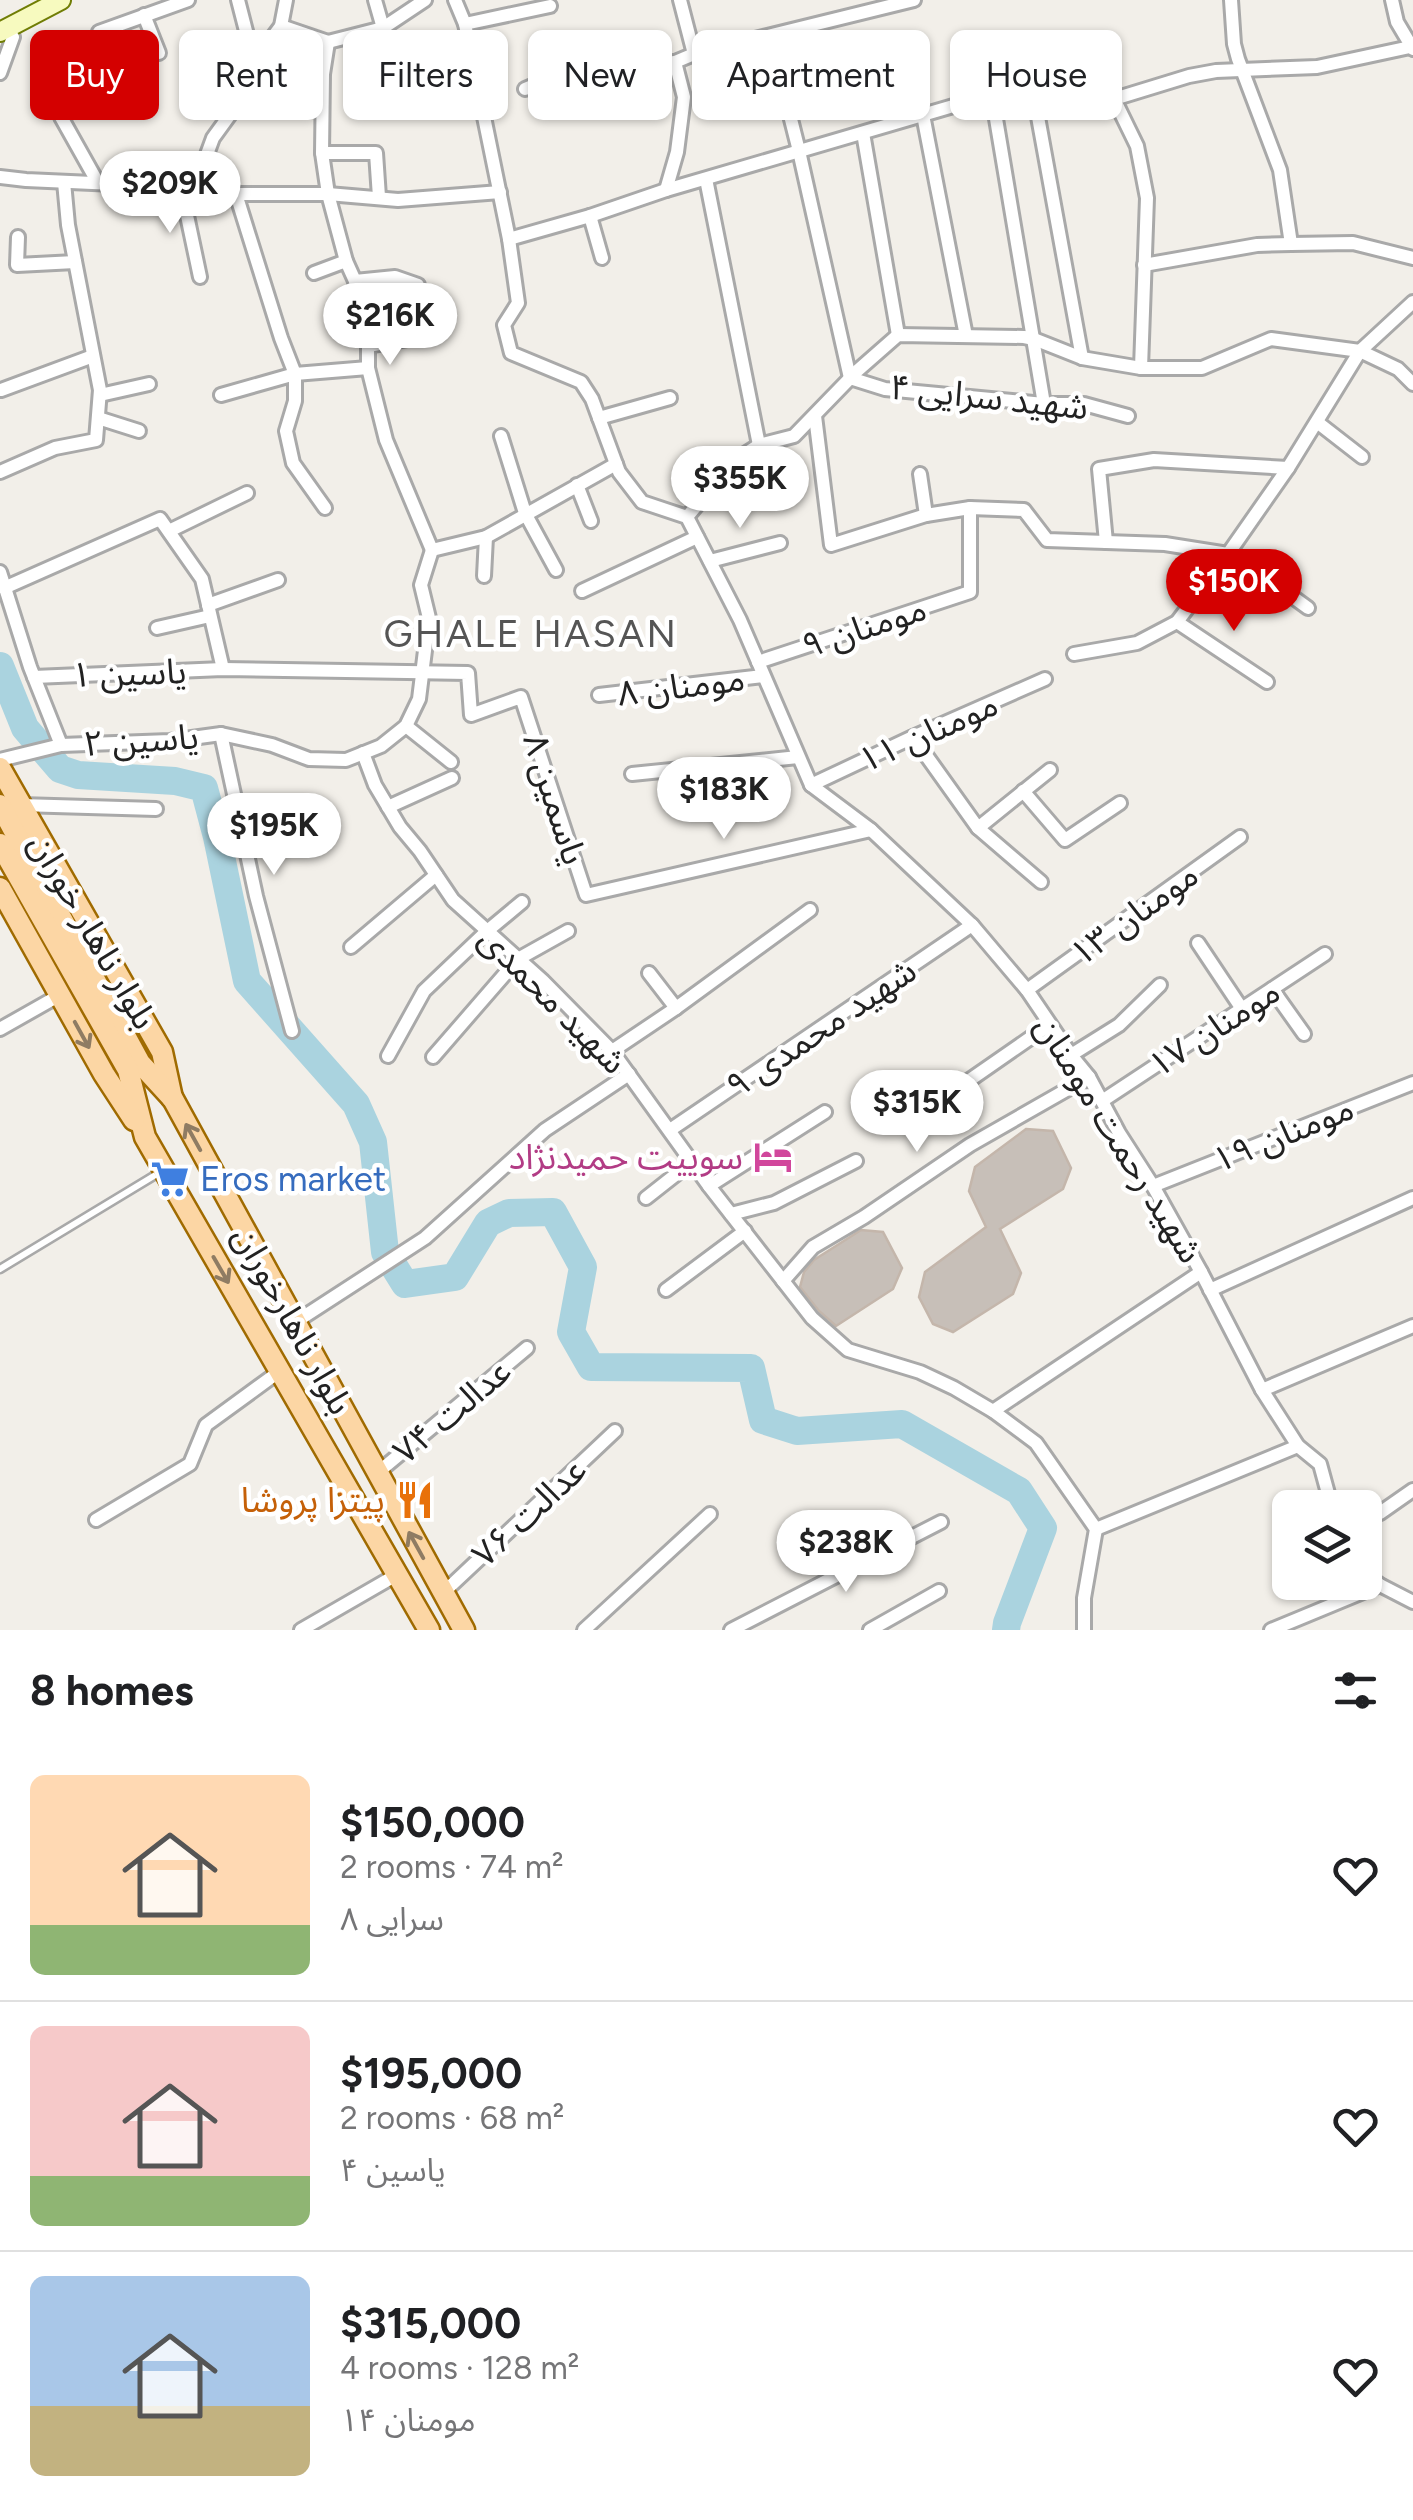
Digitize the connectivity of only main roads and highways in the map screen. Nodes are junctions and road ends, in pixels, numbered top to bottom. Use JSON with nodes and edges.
{"nodes":[{"id":1,"x":62,"y":0,"type":"edge"},
{"id":2,"x":6,"y":35,"type":"edge"},
{"id":3,"x":0,"y":768,"type":"edge"},
{"id":4,"x":10,"y":805,"type":"edge"},
{"id":5,"x":0,"y":844,"type":"edge"},
{"id":6,"x":0,"y":888,"type":"edge"},
{"id":7,"x":173,"y":1100,"type":"joint"},
{"id":8,"x":145,"y":1137,"type":"junction"},
{"id":9,"x":429,"y":1630,"type":"edge"},
{"id":10,"x":464,"y":1630,"type":"edge"}],
"edges":[{"from":1,"to":2,"type":"main road"},
{"from":3,"to":4,"type":"main road","name":"بلوار ناهار خوران"},
{"from":4,"to":7,"type":"main road","name":"بلوار ناهار خوران"},
{"from":5,"to":8,"type":"main road","name":"بلوار ناهارخوران"},
{"from":6,"to":8,"type":"main road","name":"بلوار ناهار خوران","one_way":true},
{"from":10,"to":7,"type":"main road","name":"بلوار ناهارخوران","one_way":true},
{"from":8,"to":9,"type":"main road","name":"بلوار ناهارخوران","one_way":true}]}
